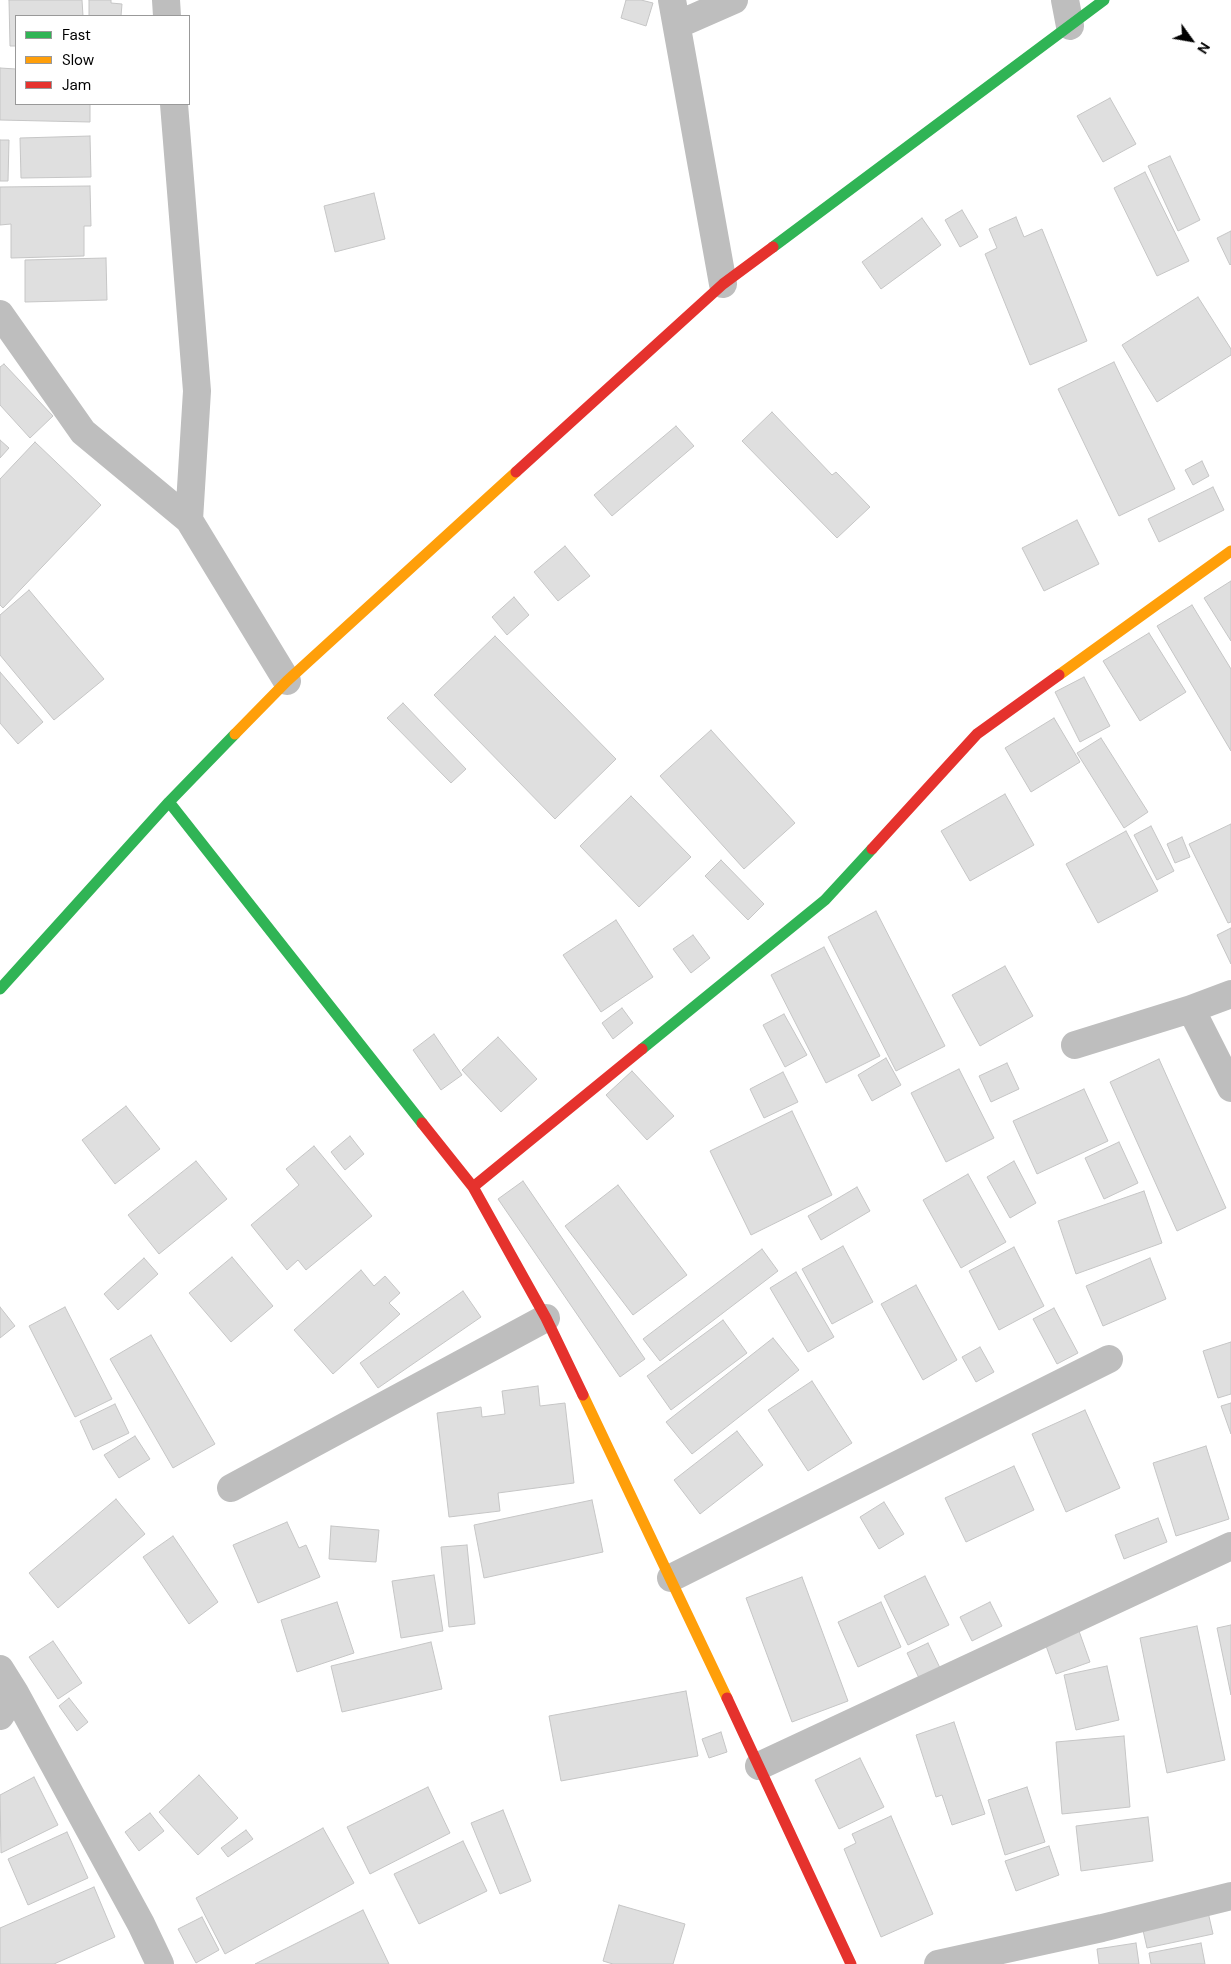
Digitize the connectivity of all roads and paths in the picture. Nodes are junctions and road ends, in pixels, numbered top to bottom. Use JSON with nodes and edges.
{"nodes":[{"id":1,"x":166,"y":0,"type":"edge"},
{"id":2,"x":734,"y":0,"type":"edge"},
{"id":3,"x":1104,"y":0,"type":"edge"},
{"id":4,"x":674,"y":13,"type":"edge"},
{"id":5,"x":1068,"y":13,"type":"edge"},
{"id":6,"x":167,"y":15,"type":"edge"},
{"id":7,"x":174,"y":105,"type":"edge"},
{"id":8,"x":723,"y":284,"type":"junction"},
{"id":9,"x":0,"y":314,"type":"edge"},
{"id":10,"x":189,"y":520,"type":"junction"},
{"id":11,"x":1231,"y":551,"type":"edge"},
{"id":12,"x":287,"y":681,"type":"junction"},
{"id":13,"x":169,"y":802,"type":"junction"},
{"id":14,"x":0,"y":988,"type":"edge"},
{"id":15,"x":1231,"y":994,"type":"edge"},
{"id":16,"x":1192,"y":1008,"type":"junction"},
{"id":17,"x":1075,"y":1045,"type":"dead end"},
{"id":18,"x":1231,"y":1088,"type":"edge"},
{"id":19,"x":473,"y":1187,"type":"junction"},
{"id":20,"x":546,"y":1318,"type":"junction"},
{"id":21,"x":1109,"y":1359,"type":"dead end"},
{"id":22,"x":231,"y":1488,"type":"dead end"},
{"id":23,"x":1231,"y":1546,"type":"edge"},
{"id":24,"x":672,"y":1578,"type":"junction"},
{"id":25,"x":0,"y":1669,"type":"edge"},
{"id":26,"x":15,"y":1692,"type":"junction"},
{"id":27,"x":0,"y":1716,"type":"edge"},
{"id":28,"x":759,"y":1766,"type":"junction"},
{"id":29,"x":1231,"y":1896,"type":"edge"},
{"id":30,"x":160,"y":1964,"type":"edge"},
{"id":31,"x":851,"y":1964,"type":"edge"},
{"id":32,"x":938,"y":1964,"type":"edge"}],
"edges":[{"from":1,"to":6,"type":"street"},
{"from":2,"to":4,"type":"street"},
{"from":3,"to":5,"type":"street"},
{"from":4,"to":8,"type":"street"},
{"from":5,"to":8,"type":"street"},
{"from":7,"to":10,"type":"street"},
{"from":8,"to":12,"type":"street"},
{"from":9,"to":10,"type":"street"},
{"from":10,"to":12,"type":"street"},
{"from":11,"to":19,"type":"street"},
{"from":12,"to":13,"type":"street"},
{"from":13,"to":14,"type":"street"},
{"from":13,"to":19,"type":"street"},
{"from":15,"to":16,"type":"street"},
{"from":16,"to":17,"type":"street"},
{"from":16,"to":18,"type":"street"},
{"from":19,"to":20,"type":"street"},
{"from":20,"to":22,"type":"street"},
{"from":20,"to":24,"type":"street"},
{"from":21,"to":24,"type":"street"},
{"from":23,"to":28,"type":"street"},
{"from":24,"to":28,"type":"street"},
{"from":25,"to":26,"type":"street"},
{"from":26,"to":27,"type":"street"},
{"from":26,"to":30,"type":"street"},
{"from":28,"to":31,"type":"street"},
{"from":29,"to":32,"type":"street"}]}
